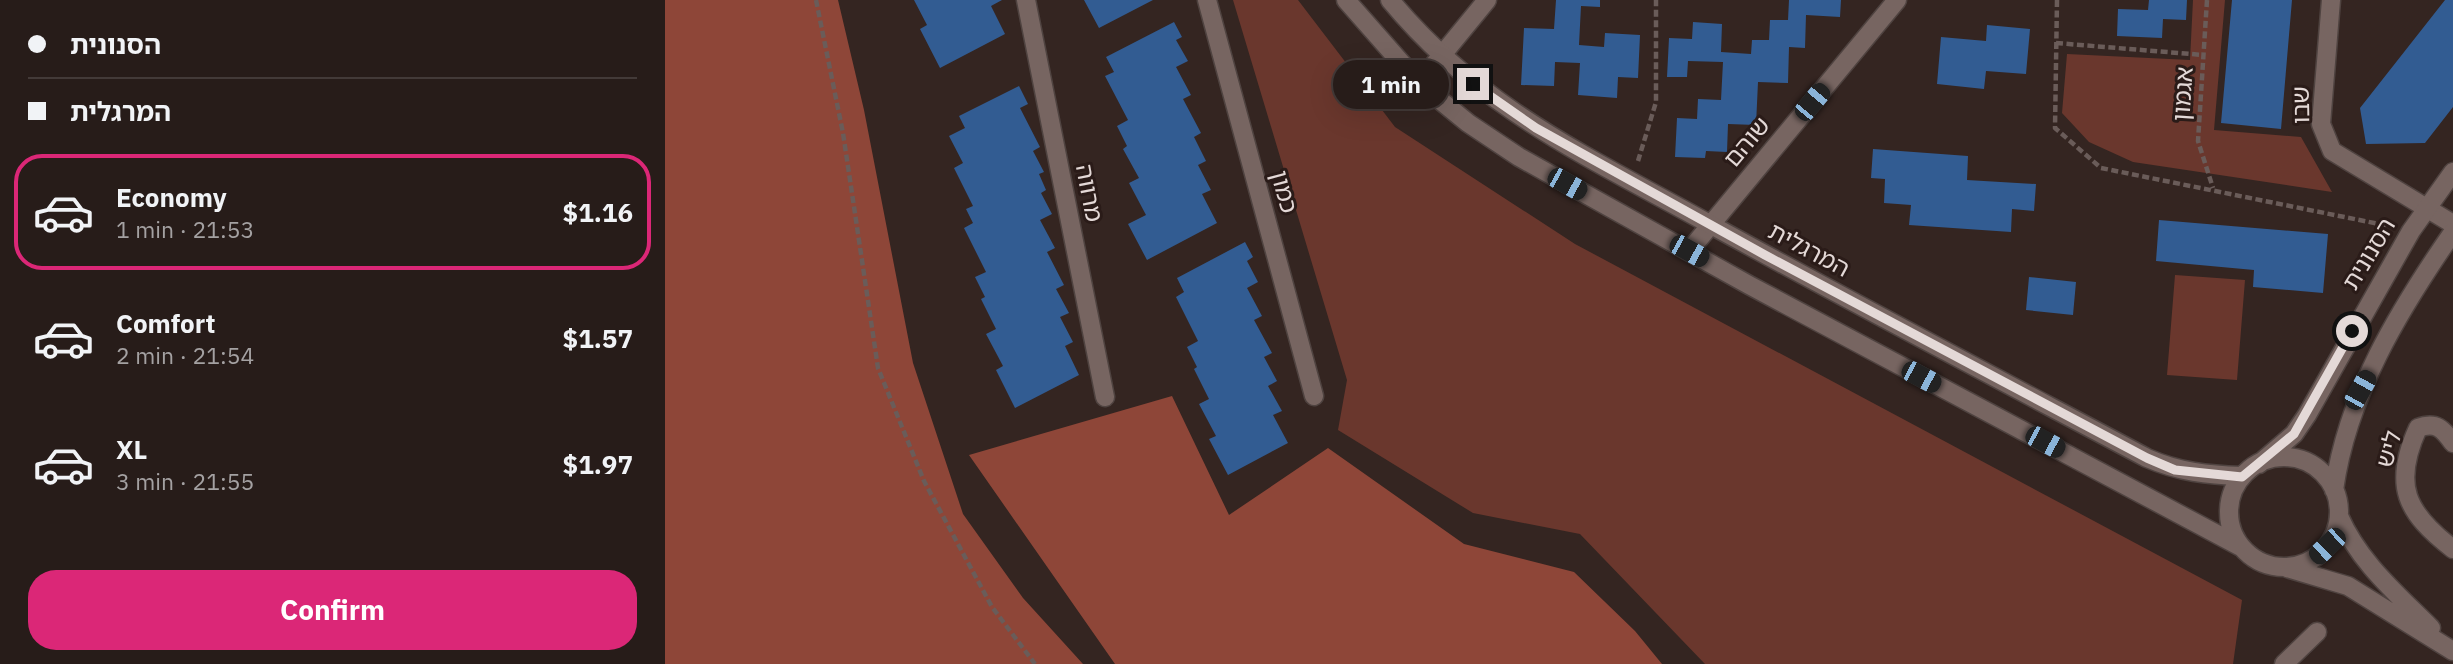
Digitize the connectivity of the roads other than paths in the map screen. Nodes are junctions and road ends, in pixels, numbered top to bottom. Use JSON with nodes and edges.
{"nodes":[{"id":1,"x":1025,"y":0,"type":"edge"},
{"id":2,"x":1207,"y":0,"type":"edge"},
{"id":3,"x":1346,"y":0,"type":"edge"},
{"id":4,"x":1390,"y":0,"type":"edge"},
{"id":5,"x":1487,"y":0,"type":"edge"},
{"id":6,"x":1897,"y":0,"type":"edge"},
{"id":7,"x":2331,"y":0,"type":"edge"},
{"id":8,"x":1443,"y":58,"type":"junction"},
{"id":9,"x":1419,"y":83,"type":"junction"},
{"id":10,"x":2453,"y":172,"type":"edge"},
{"id":11,"x":2426,"y":209,"type":"junction"},
{"id":12,"x":1710,"y":224,"type":"junction"},
{"id":13,"x":2453,"y":224,"type":"edge"},
{"id":14,"x":2453,"y":232,"type":"edge"},
{"id":15,"x":1689,"y":251,"type":"junction"},
{"id":16,"x":1314,"y":396,"type":"dead end"},
{"id":17,"x":1105,"y":397,"type":"dead end"},
{"id":18,"x":2453,"y":443,"type":"edge"},
{"id":19,"x":2259,"y":464,"type":"junction"},
{"id":20,"x":2242,"y":477,"type":"junction"},
{"id":21,"x":2334,"y":489,"type":"junction"},
{"id":22,"x":2339,"y":515,"type":"junction"},
{"id":23,"x":2241,"y":547,"type":"junction"},
{"id":24,"x":2453,"y":549,"type":"edge"},
{"id":25,"x":2284,"y":567,"type":"junction"},
{"id":26,"x":2317,"y":632,"type":"dead end"},
{"id":27,"x":2284,"y":664,"type":"edge"}],
"edges":[{"from":1,"to":17,"type":"street","name":"מרווה"},
{"from":2,"to":16,"type":"street","name":"כמון"},
{"from":3,"to":9,"type":"street"},
{"from":4,"to":8,"type":"street","name":"המרגלית"},
{"from":5,"to":8,"type":"street"},
{"from":6,"to":12,"type":"street","name":"שוהם"},
{"from":7,"to":11,"type":"street","name":"שבו"},
{"from":8,"to":9,"type":"street"},
{"from":8,"to":12,"type":"street","name":"המרגלית"},
{"from":9,"to":15,"type":"street"},
{"from":10,"to":11,"type":"street","name":"הסנונית"},
{"from":11,"to":13,"type":"street","name":"שבו"},
{"from":11,"to":19,"type":"street","name":"הסנונית"},
{"from":12,"to":15,"type":"street","name":"שוהם"},
{"from":12,"to":20,"type":"street","name":"המרגלית"},
{"from":14,"to":21,"type":"street"},
{"from":15,"to":23,"type":"street"},
{"from":18,"to":24,"type":"street","name":"ליש"},
{"from":19,"to":20,"type":"street"},
{"from":19,"to":21,"type":"street"},
{"from":20,"to":23,"type":"street"},
{"from":21,"to":22,"type":"street"},
{"from":22,"to":25,"type":"street"},
{"from":22,"to":25,"type":"street"},
{"from":23,"to":25,"type":"street"},
{"from":26,"to":27,"type":"street"}]}
